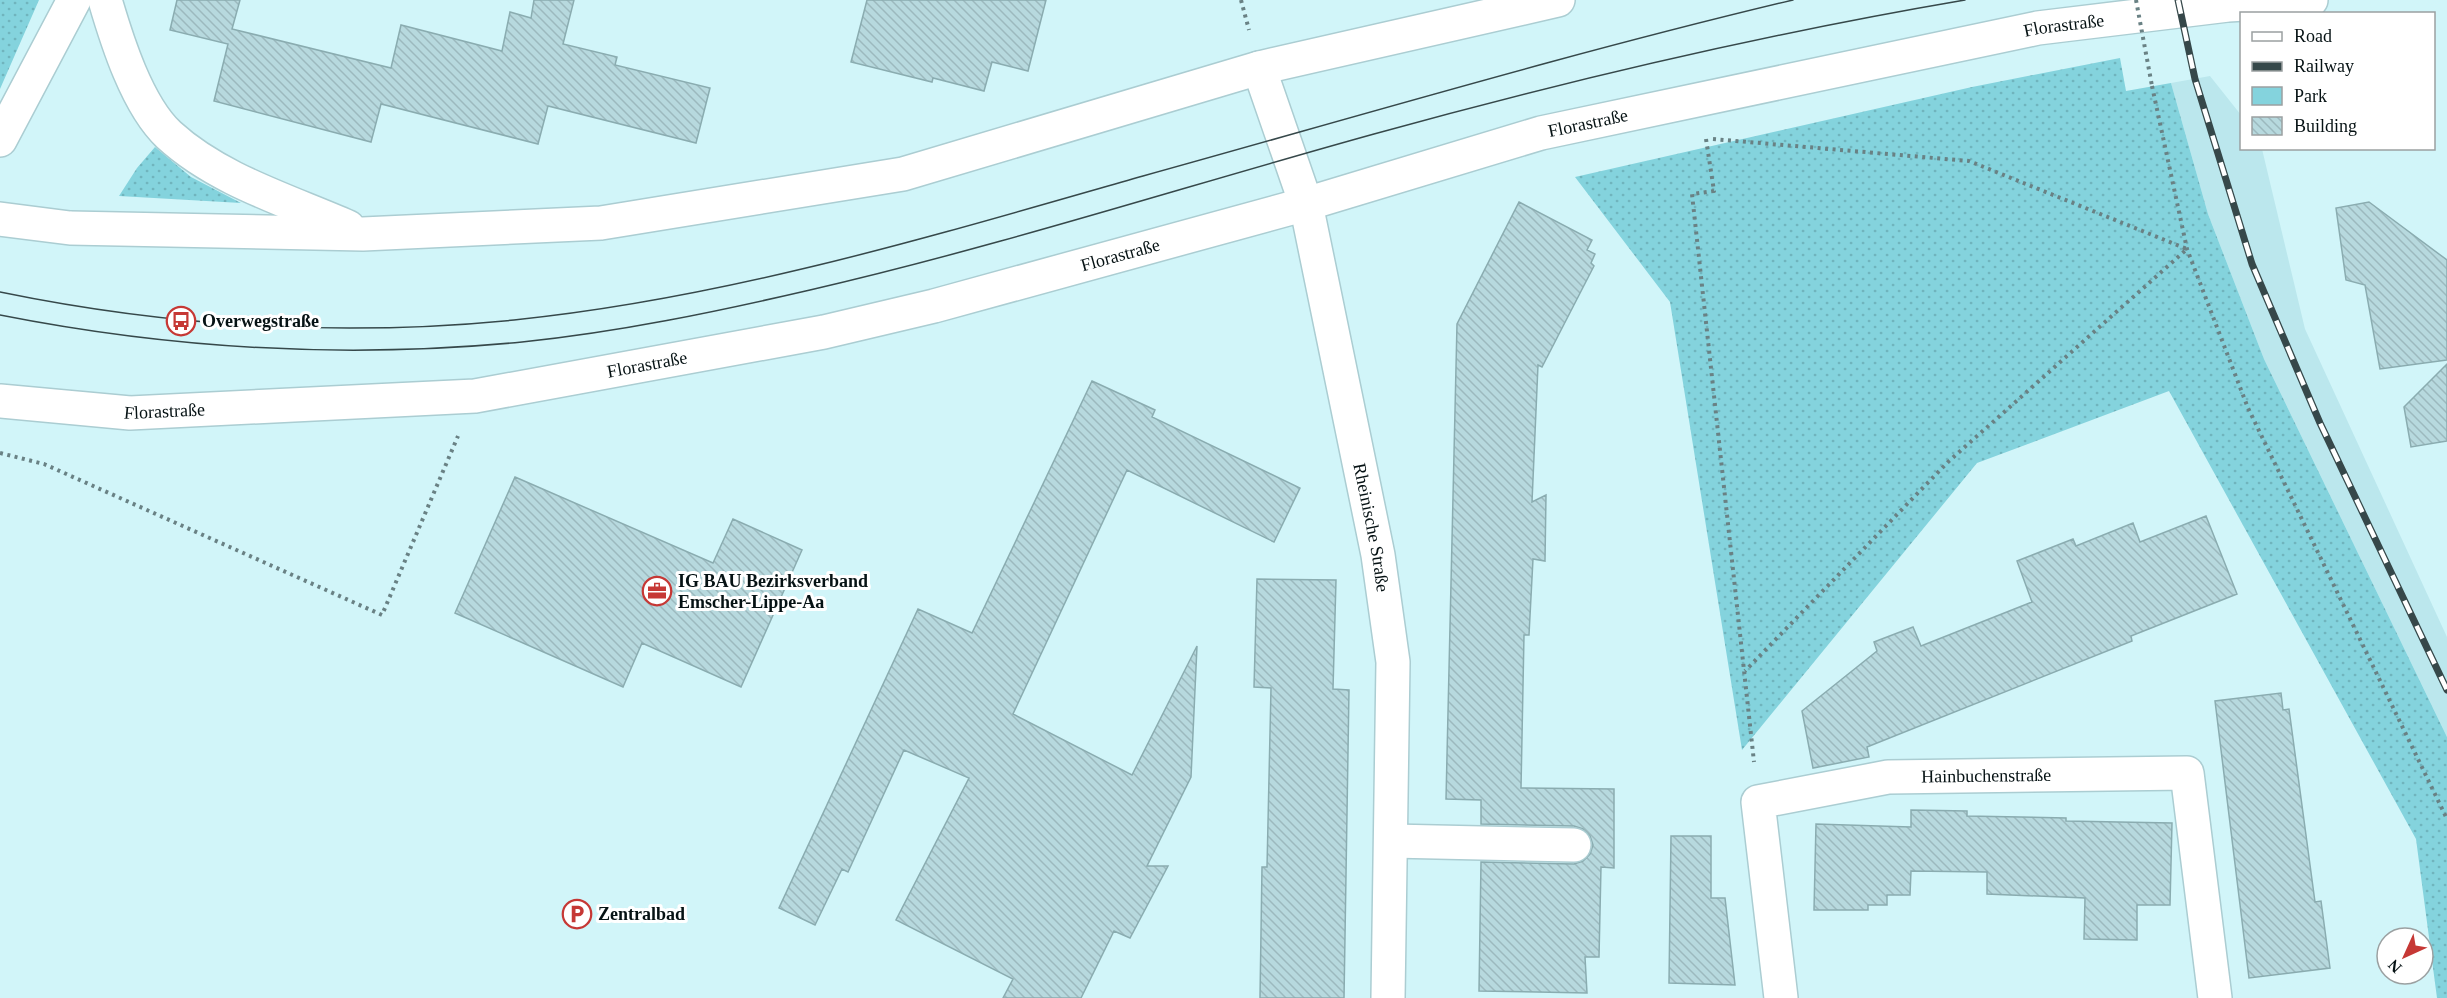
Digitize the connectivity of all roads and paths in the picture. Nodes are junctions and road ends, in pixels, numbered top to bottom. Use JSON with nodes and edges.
{"nodes":[{"id":1,"x":74,"y":0,"type":"edge"},
{"id":2,"x":105,"y":0,"type":"edge"},
{"id":3,"x":1241,"y":0,"type":"edge"},
{"id":4,"x":1558,"y":0,"type":"edge"},
{"id":5,"x":2136,"y":0,"type":"edge"},
{"id":6,"x":2311,"y":0,"type":"edge"},
{"id":7,"x":1245,"y":14,"type":"dead end"},
{"id":8,"x":1259,"y":68,"type":"junction"},
{"id":9,"x":1700,"y":100,"type":"junction"},
{"id":10,"x":1706,"y":139,"type":"junction"},
{"id":11,"x":0,"y":140,"type":"edge"},
{"id":12,"x":1306,"y":204,"type":"junction"},
{"id":13,"x":0,"y":219,"type":"edge"},
{"id":14,"x":363,"y":234,"type":"junction"},
{"id":15,"x":2187,"y":249,"type":"junction"},
{"id":16,"x":475,"y":396,"type":"junction"},
{"id":17,"x":0,"y":401,"type":"edge"},
{"id":18,"x":0,"y":453,"type":"edge"},
{"id":19,"x":1745,"y":671,"type":"junction"},
{"id":20,"x":1758,"y":802,"type":"junction"},
{"id":21,"x":2447,"y":819,"type":"edge"},
{"id":22,"x":1392,"y":841,"type":"junction"},
{"id":23,"x":1574,"y":845,"type":"dead end"},
{"id":24,"x":1388,"y":998,"type":"edge"},
{"id":25,"x":1781,"y":998,"type":"edge"},
{"id":26,"x":2215,"y":998,"type":"edge"}],
"edges":[{"from":1,"to":11,"type":"main road"},
{"from":2,"to":14,"type":"main road"},
{"from":3,"to":7,"type":"path"},
{"from":4,"to":8,"type":"main road"},
{"from":5,"to":15,"type":"path","bridge":true},
{"from":6,"to":9,"type":"main road","name":"Florastraße"},
{"from":8,"to":12,"type":"main road","name":"Rheinische Straße"},
{"from":8,"to":14,"type":"main road"},
{"from":9,"to":10,"type":"path"},
{"from":9,"to":12,"type":"main road","name":"Florastraße"},
{"from":10,"to":15,"type":"path"},
{"from":10,"to":19,"type":"path"},
{"from":12,"to":16,"type":"main road","name":"Florastraße"},
{"from":12,"to":22,"type":"main road","name":"Rheinische Straße"},
{"from":13,"to":14,"type":"main road"},
{"from":15,"to":19,"type":"path"},
{"from":15,"to":21,"type":"path"},
{"from":16,"to":17,"type":"main road","name":"Florastraße"},
{"from":16,"to":18,"type":"path"},
{"from":19,"to":20,"type":"path"},
{"from":20,"to":25,"type":"main road"},
{"from":20,"to":26,"type":"main road","name":"Hainbuchenstraße"},
{"from":22,"to":23,"type":"main road"},
{"from":22,"to":24,"type":"main road","name":"Rheinische Straße"}]}
